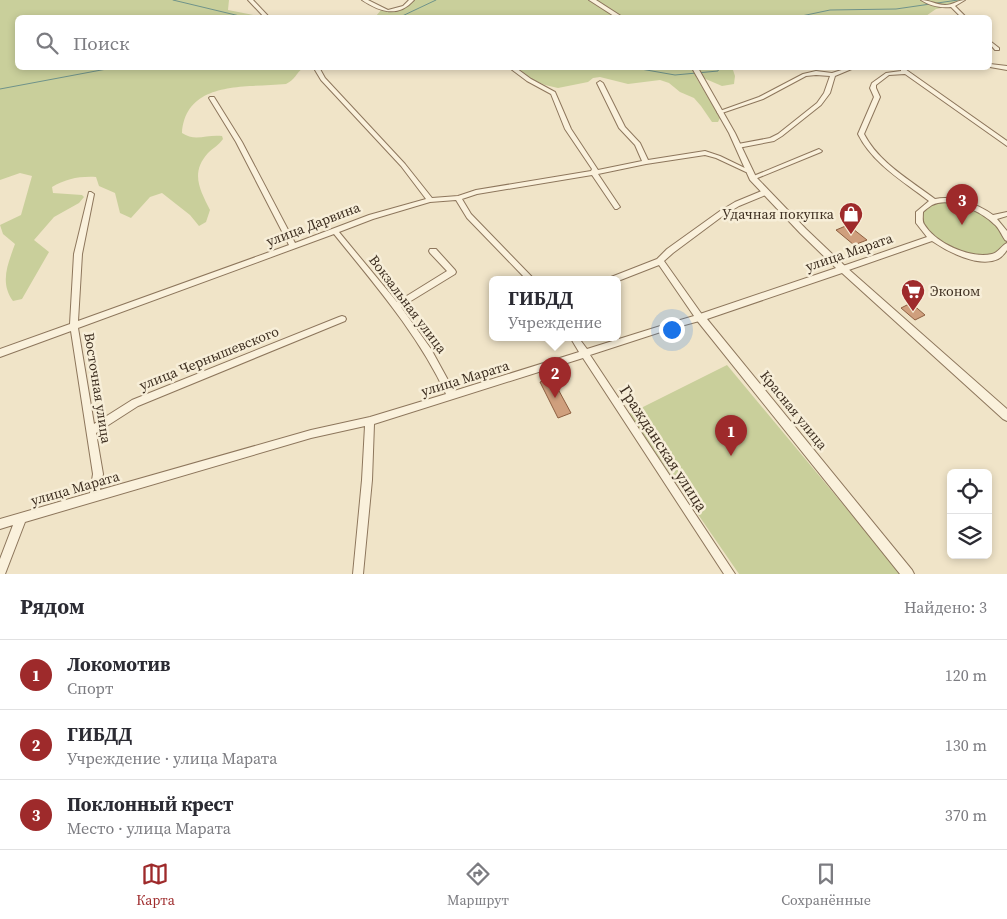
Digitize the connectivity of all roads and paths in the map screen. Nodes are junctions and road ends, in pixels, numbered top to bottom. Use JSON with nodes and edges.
{"nodes":[{"id":1,"x":250,"y":0,"type":"edge"},
{"id":2,"x":364,"y":0,"type":"edge"},
{"id":3,"x":412,"y":0,"type":"edge"},
{"id":4,"x":592,"y":0,"type":"edge"},
{"id":5,"x":923,"y":0,"type":"edge"},
{"id":6,"x":964,"y":0,"type":"edge"},
{"id":7,"x":954,"y":6,"type":"junction"},
{"id":8,"x":265,"y":15,"type":"edge"},
{"id":9,"x":617,"y":15,"type":"edge"},
{"id":10,"x":962,"y":15,"type":"edge"},
{"id":11,"x":992,"y":44,"type":"edge"},
{"id":12,"x":997,"y":49,"type":"dead end"},
{"id":13,"x":992,"y":66,"type":"edge"},
{"id":14,"x":1007,"y":68,"type":"edge"},
{"id":15,"x":318,"y":70,"type":"dead end"},
{"id":16,"x":516,"y":70,"type":"edge"},
{"id":17,"x":696,"y":70,"type":"edge"},
{"id":18,"x":845,"y":70,"type":"edge"},
{"id":19,"x":903,"y":70,"type":"edge"},
{"id":20,"x":906,"y":72,"type":"junction"},
{"id":21,"x":833,"y":75,"type":"junction"},
{"id":22,"x":600,"y":83,"type":"dead end"},
{"id":23,"x":212,"y":98,"type":"dead end"},
{"id":24,"x":720,"y":112,"type":"junction"},
{"id":25,"x":1007,"y":144,"type":"edge"},
{"id":26,"x":738,"y":146,"type":"junction"},
{"id":27,"x":818,"y":151,"type":"dead end"},
{"id":28,"x":646,"y":162,"type":"junction"},
{"id":29,"x":594,"y":173,"type":"junction"},
{"id":30,"x":751,"y":174,"type":"junction"},
{"id":31,"x":766,"y":192,"type":"junction"},
{"id":32,"x":91,"y":194,"type":"dead end"},
{"id":33,"x":458,"y":198,"type":"junction"},
{"id":34,"x":430,"y":200,"type":"junction"},
{"id":35,"x":933,"y":201,"type":"junction"},
{"id":36,"x":617,"y":207,"type":"dead end"},
{"id":37,"x":1007,"y":214,"type":"edge"},
{"id":38,"x":992,"y":218,"type":"junction"},
{"id":39,"x":336,"y":231,"type":"junction"},
{"id":40,"x":932,"y":238,"type":"junction"},
{"id":41,"x":1007,"y":238,"type":"edge"},
{"id":42,"x":1007,"y":246,"type":"edge"},
{"id":43,"x":293,"y":247,"type":"junction"},
{"id":44,"x":433,"y":251,"type":"dead end"},
{"id":45,"x":1004,"y":256,"type":"edge"},
{"id":46,"x":660,"y":262,"type":"junction"},
{"id":47,"x":843,"y":269,"type":"junction"},
{"id":48,"x":527,"y":276,"type":"edge"},
{"id":49,"x":621,"y":276,"type":"edge"},
{"id":50,"x":396,"y":306,"type":"junction"},
{"id":51,"x":700,"y":318,"type":"junction"},
{"id":52,"x":342,"y":319,"type":"dead end"},
{"id":53,"x":74,"y":326,"type":"junction"},
{"id":54,"x":576,"y":341,"type":"edge"},
{"id":55,"x":0,"y":353,"type":"edge"},
{"id":56,"x":584,"y":354,"type":"junction"},
{"id":57,"x":452,"y":396,"type":"junction"},
{"id":58,"x":1007,"y":416,"type":"edge"},
{"id":59,"x":370,"y":421,"type":"junction"},
{"id":60,"x":91,"y":432,"type":"junction"},
{"id":61,"x":94,"y":496,"type":"junction"},
{"id":62,"x":22,"y":518,"type":"junction"},
{"id":63,"x":0,"y":524,"type":"edge"},
{"id":64,"x":0,"y":573,"type":"edge"},
{"id":65,"x":358,"y":574,"type":"edge"},
{"id":66,"x":730,"y":574,"type":"edge"},
{"id":67,"x":908,"y":574,"type":"edge"}],
"edges":[{"from":1,"to":8,"type":"street"},
{"from":2,"to":3,"type":"street"},
{"from":4,"to":9,"type":"street"},
{"from":5,"to":7,"type":"street"},
{"from":6,"to":7,"type":"street"},
{"from":7,"to":10,"type":"street"},
{"from":11,"to":12,"type":"street"},
{"from":13,"to":14,"type":"street"},
{"from":15,"to":34,"type":"street"},
{"from":16,"to":29,"type":"street"},
{"from":17,"to":24,"type":"street"},
{"from":18,"to":21,"type":"street"},
{"from":19,"to":20,"type":"street"},
{"from":20,"to":25,"type":"street"},
{"from":20,"to":35,"type":"street"},
{"from":21,"to":24,"type":"street"},
{"from":21,"to":26,"type":"street"},
{"from":22,"to":28,"type":"street"},
{"from":23,"to":43,"type":"street"},
{"from":24,"to":26,"type":"street"},
{"from":26,"to":30,"type":"street"},
{"from":27,"to":30,"type":"street"},
{"from":28,"to":29,"type":"street","name":"улица Дарвина"},
{"from":28,"to":30,"type":"street","name":"улица Дарвина"},
{"from":29,"to":33,"type":"street","name":"улица Дарвина"},
{"from":29,"to":36,"type":"street"},
{"from":30,"to":31,"type":"street"},
{"from":31,"to":46,"type":"street"},
{"from":31,"to":47,"type":"street"},
{"from":32,"to":53,"type":"street","name":"Восточная улица"},
{"from":33,"to":34,"type":"street","name":"улица Дарвина"},
{"from":33,"to":48,"type":"street"},
{"from":34,"to":39,"type":"street","name":"улица Дарвина"},
{"from":35,"to":38,"type":"street"},
{"from":35,"to":40,"type":"street"},
{"from":37,"to":38,"type":"street"},
{"from":38,"to":41,"type":"street"},
{"from":39,"to":43,"type":"street","name":"улица Дарвина"},
{"from":39,"to":50,"type":"street","name":"Вокзальная улица"},
{"from":40,"to":45,"type":"street"},
{"from":40,"to":47,"type":"street","name":"улица Марата"},
{"from":42,"to":45,"type":"street"},
{"from":43,"to":53,"type":"street","name":"улица Дарвина"},
{"from":44,"to":50,"type":"street"},
{"from":46,"to":49,"type":"street"},
{"from":46,"to":51,"type":"street","name":"Красная улица"},
{"from":47,"to":51,"type":"street","name":"улица Марата"},
{"from":47,"to":58,"type":"street"},
{"from":50,"to":57,"type":"street","name":"Вокзальная улица"},
{"from":51,"to":56,"type":"street","name":"улица Марата"},
{"from":51,"to":67,"type":"street","name":"Красная улица"},
{"from":52,"to":60,"type":"street","name":"улица Чернышевского"},
{"from":53,"to":55,"type":"street","name":"улица Дарвина"},
{"from":53,"to":60,"type":"street","name":"Восточная улица"},
{"from":54,"to":56,"type":"street","name":"Гражданская улица"},
{"from":56,"to":57,"type":"street","name":"улица Марата"},
{"from":56,"to":66,"type":"street","name":"Гражданская улица"},
{"from":57,"to":59,"type":"street","name":"улица Марата"},
{"from":59,"to":61,"type":"street","name":"улица Марата"},
{"from":59,"to":65,"type":"street"},
{"from":60,"to":61,"type":"street","name":"Восточная улица"},
{"from":61,"to":62,"type":"street","name":"улица Марата"},
{"from":62,"to":63,"type":"street","name":"улица Марата"},
{"from":62,"to":64,"type":"street"}]}
